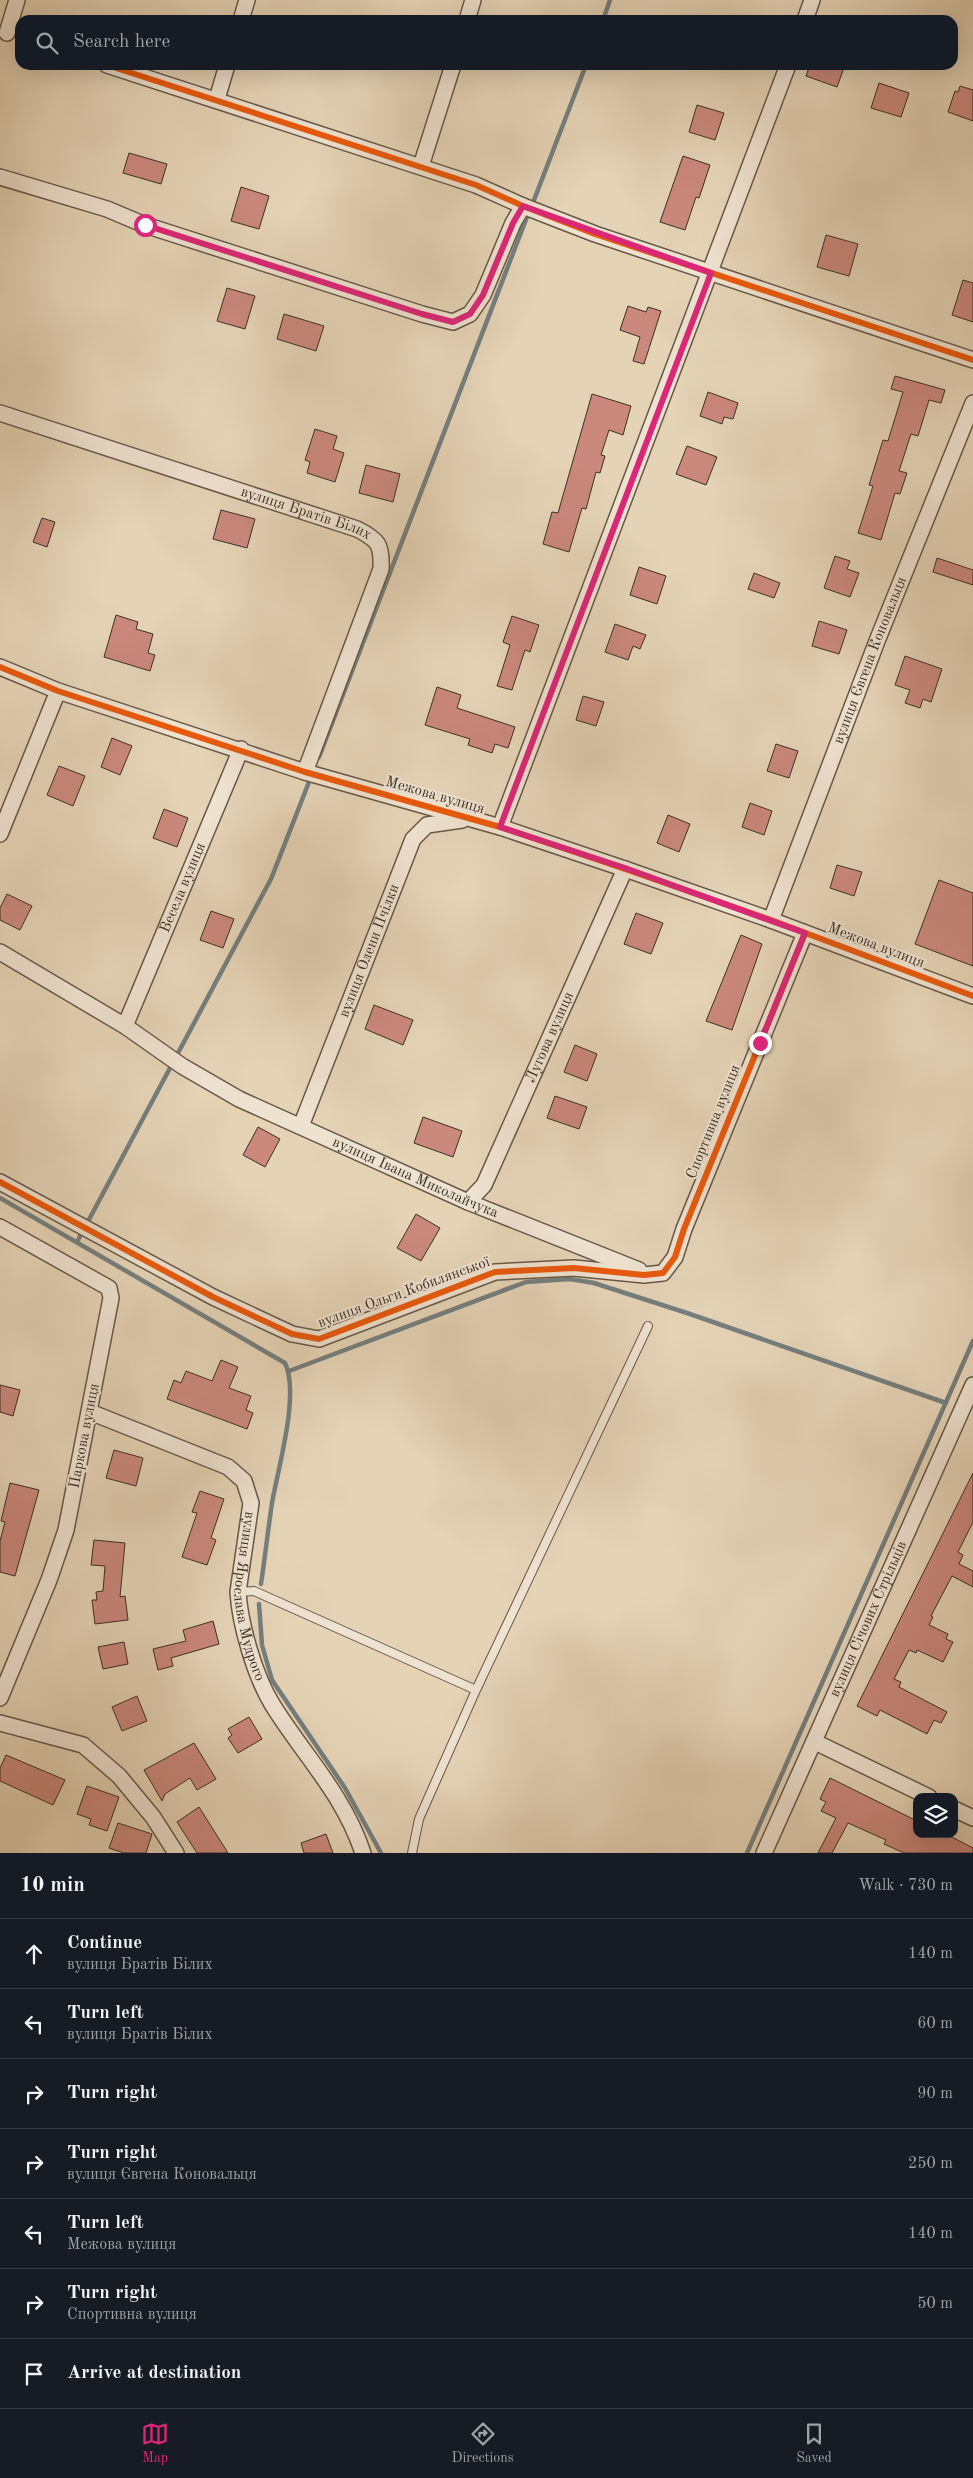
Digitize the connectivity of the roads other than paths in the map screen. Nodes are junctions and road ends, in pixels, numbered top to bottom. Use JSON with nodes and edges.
{"nodes":[{"id":1,"x":17,"y":0,"type":"edge"},
{"id":2,"x":247,"y":0,"type":"edge"},
{"id":3,"x":473,"y":0,"type":"edge"},
{"id":4,"x":812,"y":0,"type":"edge"},
{"id":5,"x":242,"y":15,"type":"edge"},
{"id":6,"x":468,"y":15,"type":"edge"},
{"id":7,"x":807,"y":15,"type":"edge"},
{"id":8,"x":9,"y":34,"type":"edge"},
{"id":9,"x":123,"y":70,"type":"edge"},
{"id":10,"x":225,"y":70,"type":"edge"},
{"id":11,"x":451,"y":70,"type":"edge"},
{"id":12,"x":786,"y":70,"type":"edge"},
{"id":13,"x":216,"y":99,"type":"junction"},
{"id":14,"x":421,"y":166,"type":"junction"},
{"id":15,"x":0,"y":176,"type":"edge"},
{"id":16,"x":523,"y":206,"type":"junction"},
{"id":17,"x":711,"y":273,"type":"junction"},
{"id":18,"x":973,"y":360,"type":"edge"},
{"id":19,"x":973,"y":403,"type":"edge"},
{"id":20,"x":0,"y":413,"type":"edge"},
{"id":21,"x":0,"y":667,"type":"edge"},
{"id":22,"x":58,"y":691,"type":"junction"},
{"id":23,"x":241,"y":749,"type":"junction"},
{"id":24,"x":305,"y":772,"type":"junction"},
{"id":25,"x":474,"y":820,"type":"junction"},
{"id":26,"x":500,"y":827,"type":"junction"},
{"id":27,"x":0,"y":834,"type":"edge"},
{"id":28,"x":625,"y":868,"type":"junction"},
{"id":29,"x":770,"y":920,"type":"junction"},
{"id":30,"x":805,"y":933,"type":"junction"},
{"id":31,"x":0,"y":952,"type":"edge"},
{"id":32,"x":973,"y":996,"type":"edge"},
{"id":33,"x":125,"y":1026,"type":"junction"},
{"id":34,"x":301,"y":1126,"type":"junction"},
{"id":35,"x":0,"y":1182,"type":"edge"},
{"id":36,"x":468,"y":1202,"type":"junction"},
{"id":37,"x":0,"y":1227,"type":"edge"},
{"id":38,"x":650,"y":1276,"type":"junction"},
{"id":39,"x":648,"y":1326,"type":"dead end"},
{"id":40,"x":973,"y":1385,"type":"edge"},
{"id":41,"x":90,"y":1412,"type":"junction"},
{"id":42,"x":238,"y":1592,"type":"junction"},
{"id":43,"x":476,"y":1690,"type":"junction"},
{"id":44,"x":0,"y":1698,"type":"edge"},
{"id":45,"x":0,"y":1724,"type":"edge"},
{"id":46,"x":815,"y":1742,"type":"junction"},
{"id":47,"x":920,"y":1793,"type":"edge"},
{"id":48,"x":958,"y":1811,"type":"edge"},
{"id":49,"x":973,"y":1818,"type":"edge"},
{"id":50,"x":176,"y":1853,"type":"edge"},
{"id":51,"x":363,"y":1853,"type":"edge"},
{"id":52,"x":412,"y":1853,"type":"edge"},
{"id":53,"x":764,"y":1853,"type":"edge"}],
"edges":[{"from":1,"to":8,"type":"street"},
{"from":2,"to":5,"type":"street"},
{"from":3,"to":6,"type":"street"},
{"from":4,"to":7,"type":"street"},
{"from":9,"to":13,"type":"street"},
{"from":10,"to":13,"type":"street"},
{"from":11,"to":14,"type":"street"},
{"from":12,"to":17,"type":"street"},
{"from":13,"to":14,"type":"street"},
{"from":14,"to":16,"type":"street"},
{"from":15,"to":16,"type":"street"},
{"from":16,"to":17,"type":"street"},
{"from":17,"to":18,"type":"street"},
{"from":17,"to":26,"type":"street"},
{"from":19,"to":29,"type":"street","name":"вулиця Євгена Коновальця"},
{"from":20,"to":24,"type":"street","name":"вулиця Братів Білих"},
{"from":21,"to":22,"type":"street","name":"Межова вулиця"},
{"from":22,"to":23,"type":"street","name":"Межова вулиця"},
{"from":22,"to":27,"type":"street"},
{"from":23,"to":24,"type":"street","name":"Межова вулиця"},
{"from":23,"to":33,"type":"street","name":"Весела вулиця"},
{"from":24,"to":25,"type":"street","name":"Межова вулиця"},
{"from":25,"to":26,"type":"street","name":"Межова вулиця"},
{"from":25,"to":34,"type":"street","name":"вулиця Олени Пчілки"},
{"from":26,"to":28,"type":"street","name":"Межова вулиця"},
{"from":28,"to":29,"type":"street","name":"Межова вулиця"},
{"from":28,"to":36,"type":"street","name":"Лугова вулиця"},
{"from":29,"to":30,"type":"street","name":"Межова вулиця"},
{"from":30,"to":32,"type":"street","name":"Межова вулиця"},
{"from":30,"to":38,"type":"street","name":"Спортивна вулиця"},
{"from":31,"to":33,"type":"street","name":"вулиця Івана Миколайчука"},
{"from":33,"to":34,"type":"street","name":"вулиця Івана Миколайчука"},
{"from":34,"to":36,"type":"street","name":"вулиця Івана Миколайчука"},
{"from":35,"to":38,"type":"street","name":"вулиця Ольги Кобилянської"},
{"from":36,"to":38,"type":"street","name":"вулиця Івана Миколайчука"},
{"from":37,"to":41,"type":"street","name":"Паркова вулиця"},
{"from":39,"to":43,"type":"lane"},
{"from":40,"to":46,"type":"street","name":"вулиця Січових Стрільців"},
{"from":41,"to":42,"type":"street","name":"вулиця Ярослава Мудрого"},
{"from":41,"to":44,"type":"street","name":"Паркова вулиця"},
{"from":42,"to":43,"type":"lane"},
{"from":42,"to":51,"type":"street","name":"вулиця Ярослава Мудрого"},
{"from":43,"to":52,"type":"lane"},
{"from":45,"to":50,"type":"street"},
{"from":46,"to":47,"type":"street"},
{"from":46,"to":53,"type":"street","name":"вулиця Січових Стрільців"},
{"from":48,"to":49,"type":"street"}]}
